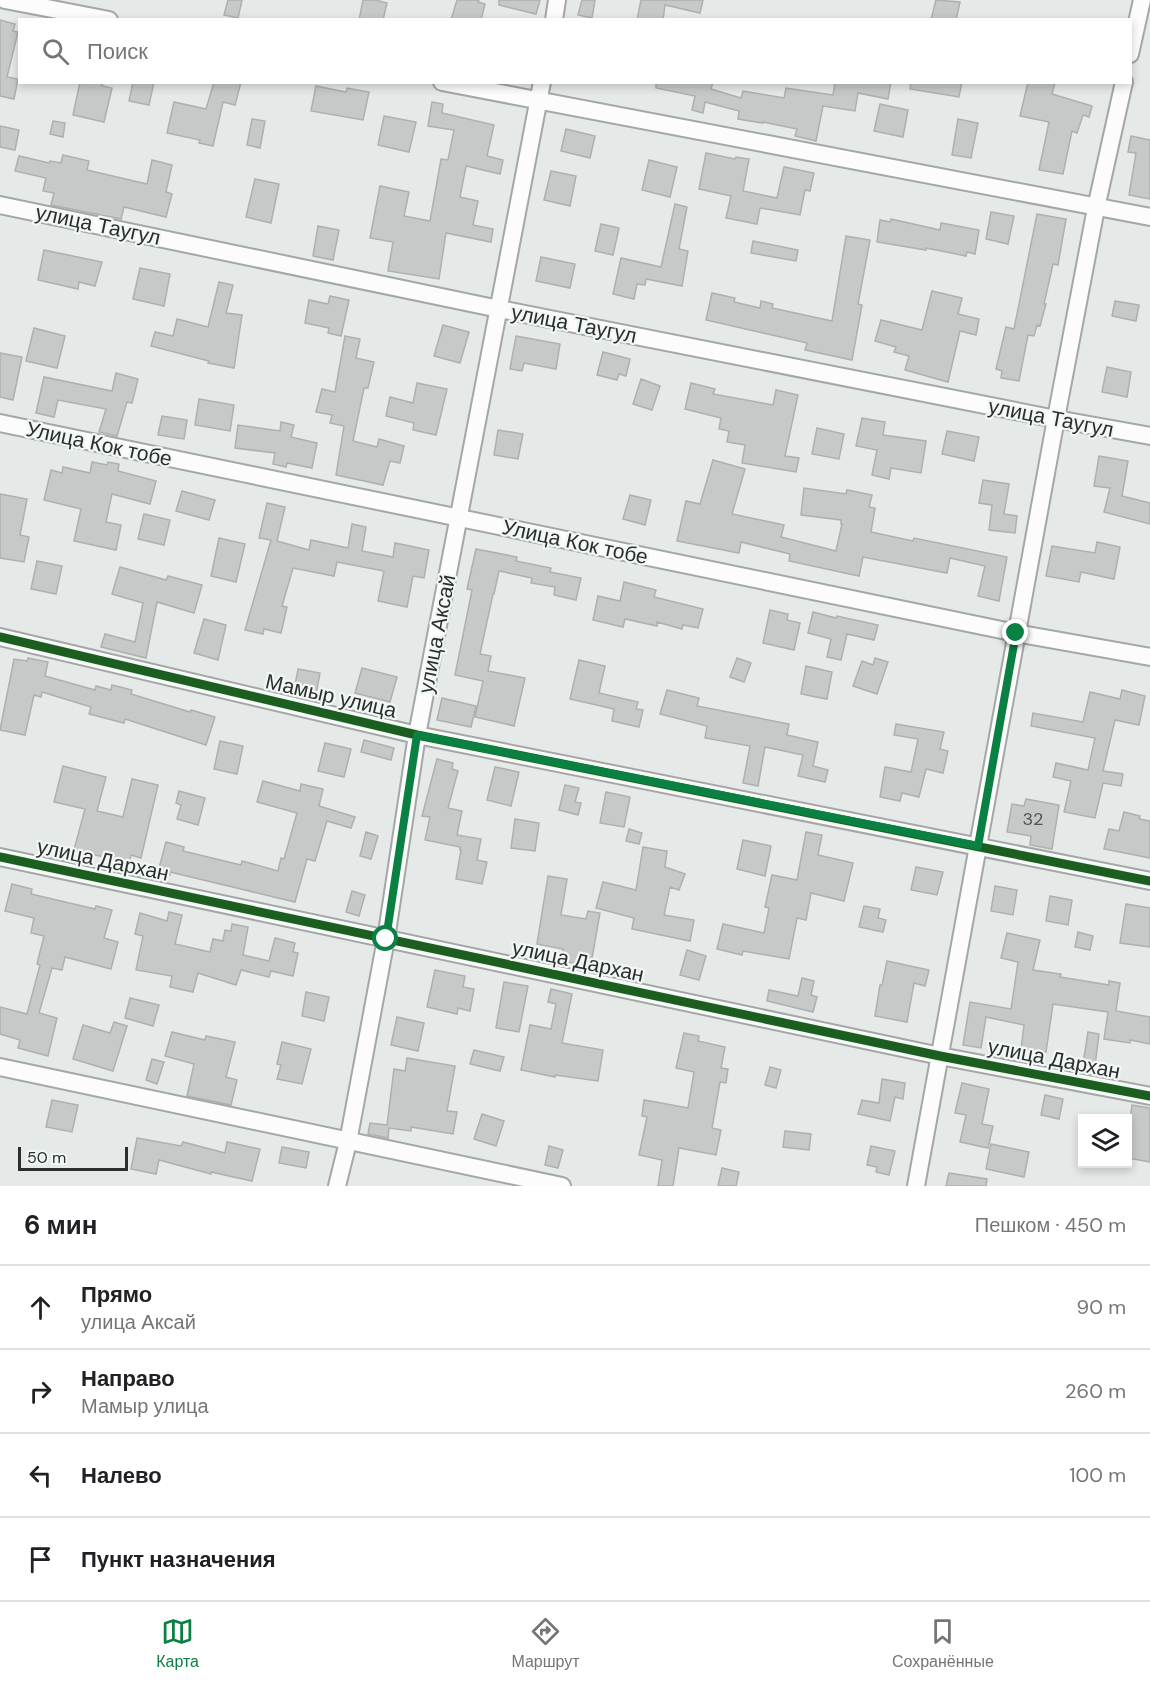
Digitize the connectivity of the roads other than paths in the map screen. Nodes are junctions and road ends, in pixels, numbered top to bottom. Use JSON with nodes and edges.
{"nodes":[{"id":1,"x":5,"y":0,"type":"edge"},
{"id":2,"x":557,"y":0,"type":"edge"},
{"id":3,"x":1142,"y":1,"type":"edge"},
{"id":4,"x":99,"y":18,"type":"edge"},
{"id":5,"x":554,"y":18,"type":"edge"},
{"id":6,"x":1132,"y":49,"type":"edge"},
{"id":7,"x":452,"y":84,"type":"edge"},
{"id":8,"x":542,"y":84,"type":"edge"},
{"id":9,"x":1124,"y":84,"type":"edge"},
{"id":10,"x":538,"y":101,"type":"junction"},
{"id":11,"x":0,"y":205,"type":"edge"},
{"id":12,"x":1096,"y":208,"type":"junction"},
{"id":13,"x":1150,"y":217,"type":"edge"},
{"id":14,"x":499,"y":309,"type":"junction"},
{"id":15,"x":1056,"y":419,"type":"junction"},
{"id":16,"x":0,"y":423,"type":"edge"},
{"id":17,"x":1150,"y":436,"type":"edge"},
{"id":18,"x":460,"y":518,"type":"junction"},
{"id":19,"x":1016,"y":633,"type":"junction"},
{"id":20,"x":0,"y":637,"type":"edge"},
{"id":21,"x":1150,"y":657,"type":"edge"},
{"id":22,"x":417,"y":735,"type":"junction"},
{"id":23,"x":978,"y":846,"type":"junction"},
{"id":24,"x":0,"y":857,"type":"edge"},
{"id":25,"x":1150,"y":881,"type":"edge"},
{"id":26,"x":386,"y":939,"type":"junction"},
{"id":27,"x":940,"y":1056,"type":"junction"},
{"id":28,"x":0,"y":1067,"type":"edge"},
{"id":29,"x":1150,"y":1096,"type":"edge"},
{"id":30,"x":348,"y":1142,"type":"junction"},
{"id":31,"x":337,"y":1186,"type":"edge"},
{"id":32,"x":562,"y":1186,"type":"edge"},
{"id":33,"x":916,"y":1186,"type":"edge"}],
"edges":[{"from":1,"to":4,"type":"street"},
{"from":2,"to":5,"type":"street"},
{"from":3,"to":6,"type":"street"},
{"from":7,"to":10,"type":"street"},
{"from":8,"to":10,"type":"street","name":"улица Аксай"},
{"from":9,"to":12,"type":"street"},
{"from":10,"to":12,"type":"street"},
{"from":10,"to":14,"type":"street","name":"улица Аксай"},
{"from":11,"to":14,"type":"street","name":"улица Таугул"},
{"from":12,"to":13,"type":"street"},
{"from":12,"to":15,"type":"street"},
{"from":14,"to":15,"type":"street","name":"улица Таугул"},
{"from":14,"to":18,"type":"street","name":"улица Аксай"},
{"from":15,"to":17,"type":"street","name":"улица Таугул"},
{"from":15,"to":19,"type":"street"},
{"from":16,"to":18,"type":"street","name":"Улица Кок тобе"},
{"from":18,"to":19,"type":"street","name":"Улица Кок тобе"},
{"from":18,"to":22,"type":"street","name":"улица Аксай"},
{"from":19,"to":21,"type":"street","name":"Улица Кок тобе"},
{"from":19,"to":23,"type":"street"},
{"from":20,"to":22,"type":"street","name":"Мамыр улица"},
{"from":22,"to":23,"type":"street","name":"Мамыр улица"},
{"from":22,"to":26,"type":"street","name":"улица Аксай"},
{"from":23,"to":25,"type":"street","name":"Мамыр улица"},
{"from":23,"to":27,"type":"street"},
{"from":24,"to":26,"type":"street","name":"улица Дархан"},
{"from":26,"to":27,"type":"street","name":"улица Дархан"},
{"from":26,"to":30,"type":"street","name":"улица Аксай"},
{"from":27,"to":29,"type":"street","name":"улица Дархан"},
{"from":27,"to":33,"type":"street"},
{"from":28,"to":30,"type":"street"},
{"from":30,"to":31,"type":"street","name":"улица Аксай"},
{"from":30,"to":32,"type":"street"}]}
